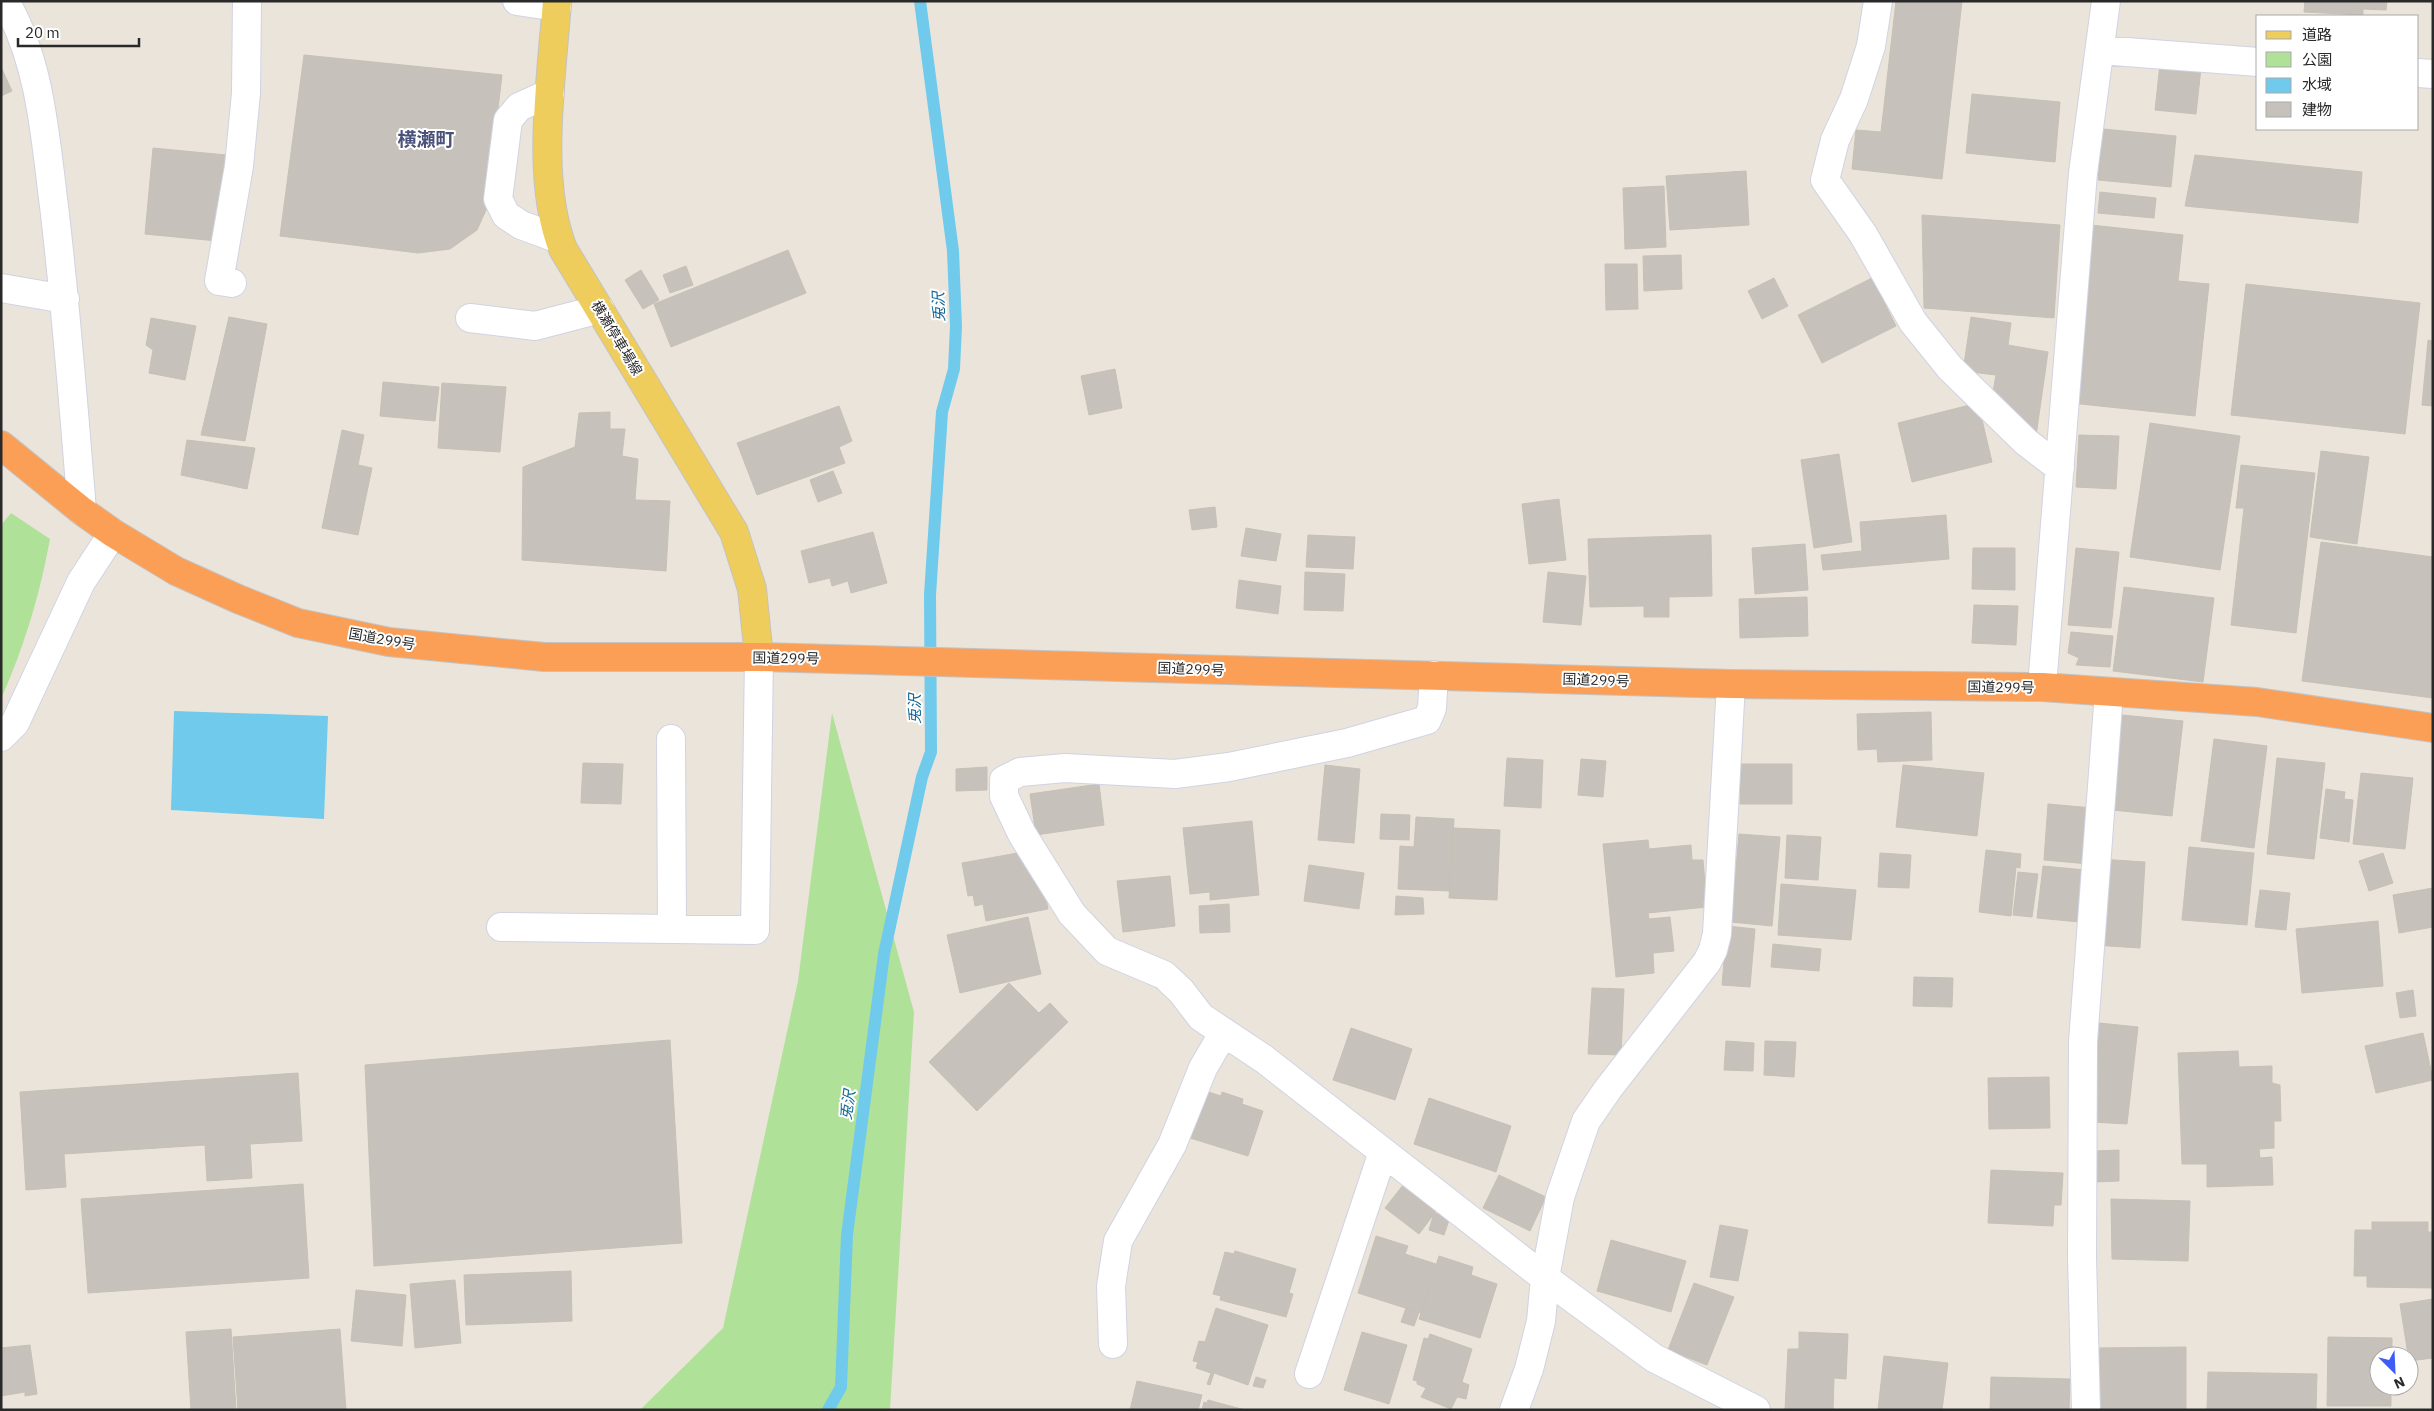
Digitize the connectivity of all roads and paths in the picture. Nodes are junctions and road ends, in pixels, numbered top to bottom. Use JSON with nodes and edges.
{"nodes":[{"id":1,"x":517,"y":1,"type":"edge"},
{"id":2,"x":1878,"y":1,"type":"edge"},
{"id":3,"x":2106,"y":1,"type":"edge"},
{"id":4,"x":237,"y":2,"type":"edge"},
{"id":5,"x":557,"y":4,"type":"edge"},
{"id":6,"x":6,"y":11,"type":"edge"},
{"id":7,"x":2100,"y":50,"type":"junction"},
{"id":8,"x":2256,"y":62,"type":"edge"},
{"id":9,"x":2419,"y":73,"type":"edge"},
{"id":10,"x":2433,"y":74,"type":"edge"},
{"id":11,"x":550,"y":93,"type":"junction"},
{"id":12,"x":558,"y":239,"type":"junction"},
{"id":13,"x":232,"y":283,"type":"dead end"},
{"id":14,"x":1,"y":288,"type":"edge"},
{"id":15,"x":65,"y":299,"type":"junction"},
{"id":16,"x":600,"y":309,"type":"junction"},
{"id":17,"x":470,"y":318,"type":"dead end"},
{"id":18,"x":1,"y":444,"type":"edge"},
{"id":19,"x":2060,"y":468,"type":"junction"},
{"id":20,"x":82,"y":511,"type":"junction"},
{"id":21,"x":113,"y":533,"type":"junction"},
{"id":22,"x":759,"y":657,"type":"junction"},
{"id":23,"x":1434,"y":675,"type":"junction"},
{"id":24,"x":1731,"y":684,"type":"junction"},
{"id":25,"x":2042,"y":687,"type":"junction"},
{"id":26,"x":2109,"y":692,"type":"junction"},
{"id":27,"x":2433,"y":728,"type":"edge"},
{"id":28,"x":1,"y":737,"type":"edge"},
{"id":29,"x":671,"y":739,"type":"dead end"},
{"id":30,"x":501,"y":927,"type":"dead end"},
{"id":31,"x":672,"y":928,"type":"junction"},
{"id":32,"x":1224,"y":1032,"type":"junction"},
{"id":33,"x":1383,"y":1152,"type":"junction"},
{"id":34,"x":1545,"y":1278,"type":"junction"},
{"id":35,"x":1113,"y":1344,"type":"dead end"},
{"id":36,"x":1309,"y":1374,"type":"dead end"},
{"id":37,"x":1514,"y":1410,"type":"edge"},
{"id":38,"x":1756,"y":1410,"type":"edge"},
{"id":39,"x":2086,"y":1410,"type":"edge"}],
"edges":[{"from":1,"to":5,"type":"street"},
{"from":2,"to":19,"type":"street"},
{"from":3,"to":7,"type":"street"},
{"from":4,"to":13,"type":"street"},
{"from":5,"to":11,"type":"main road","name":"横瀬停車場線"},
{"from":6,"to":15,"type":"street"},
{"from":7,"to":8,"type":"street"},
{"from":7,"to":19,"type":"street"},
{"from":9,"to":10,"type":"street"},
{"from":11,"to":12,"type":"main road","name":"横瀬停車場線"},
{"from":11,"to":12,"type":"street"},
{"from":12,"to":16,"type":"main road","name":"横瀬停車場線"},
{"from":14,"to":15,"type":"street"},
{"from":15,"to":20,"type":"street"},
{"from":16,"to":17,"type":"street"},
{"from":16,"to":22,"type":"main road","name":"横瀬停車場線"},
{"from":18,"to":20,"type":"highway","name":"国道299号"},
{"from":19,"to":25,"type":"street"},
{"from":20,"to":21,"type":"highway","name":"国道299号"},
{"from":21,"to":22,"type":"highway","name":"国道299号"},
{"from":21,"to":28,"type":"street"},
{"from":22,"to":23,"type":"highway","name":"国道299号"},
{"from":22,"to":31,"type":"street"},
{"from":23,"to":24,"type":"highway","name":"国道299号"},
{"from":23,"to":32,"type":"street"},
{"from":24,"to":25,"type":"highway","name":"国道299号"},
{"from":24,"to":34,"type":"street"},
{"from":25,"to":26,"type":"highway","name":"国道299号"},
{"from":26,"to":27,"type":"highway","name":"国道299号"},
{"from":26,"to":39,"type":"street"},
{"from":29,"to":31,"type":"street"},
{"from":30,"to":31,"type":"street"},
{"from":32,"to":33,"type":"street"},
{"from":32,"to":35,"type":"street"},
{"from":33,"to":34,"type":"street"},
{"from":33,"to":36,"type":"street"},
{"from":34,"to":37,"type":"street"},
{"from":34,"to":38,"type":"street"}]}
